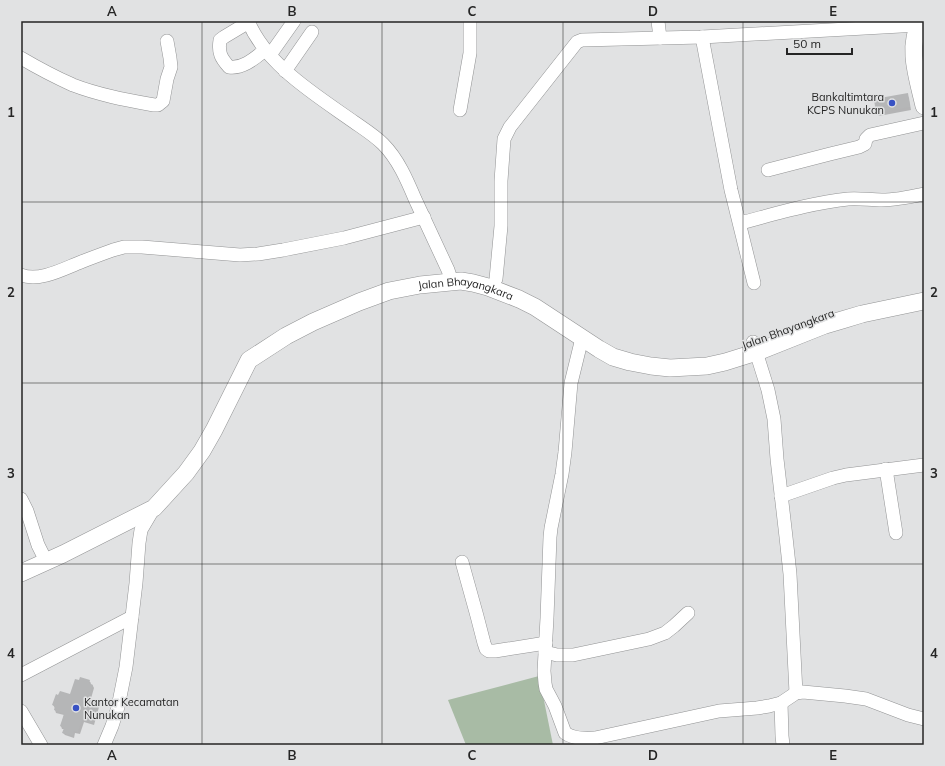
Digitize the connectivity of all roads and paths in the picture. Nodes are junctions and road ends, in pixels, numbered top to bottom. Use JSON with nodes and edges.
{"nodes":[{"id":1,"x":294,"y":21,"type":"edge"},
{"id":2,"x":470,"y":21,"type":"edge"},
{"id":3,"x":658,"y":21,"type":"edge"},
{"id":4,"x":248,"y":22,"type":"edge"},
{"id":5,"x":920,"y":23,"type":"edge"},
{"id":6,"x":312,"y":32,"type":"dead end"},
{"id":7,"x":702,"y":37,"type":"junction"},
{"id":8,"x":660,"y":38,"type":"junction"},
{"id":9,"x":167,"y":41,"type":"dead end"},
{"id":10,"x":268,"y":53,"type":"junction"},
{"id":11,"x":21,"y":58,"type":"edge"},
{"id":12,"x":285,"y":71,"type":"junction"},
{"id":13,"x":924,"y":106,"type":"edge"},
{"id":14,"x":460,"y":110,"type":"dead end"},
{"id":15,"x":924,"y":123,"type":"edge"},
{"id":16,"x":768,"y":170,"type":"dead end"},
{"id":17,"x":924,"y":194,"type":"edge"},
{"id":18,"x":424,"y":217,"type":"junction"},
{"id":19,"x":740,"y":222,"type":"junction"},
{"id":20,"x":21,"y":275,"type":"edge"},
{"id":21,"x":450,"y":276,"type":"junction"},
{"id":22,"x":496,"y":279,"type":"junction"},
{"id":23,"x":754,"y":283,"type":"dead end"},
{"id":24,"x":924,"y":293,"type":"edge"},
{"id":25,"x":924,"y":301,"type":"edge"},
{"id":26,"x":582,"y":338,"type":"junction"},
{"id":27,"x":755,"y":347,"type":"junction"},
{"id":28,"x":924,"y":465,"type":"edge"},
{"id":29,"x":886,"y":469,"type":"junction"},
{"id":30,"x":781,"y":496,"type":"junction"},
{"id":31,"x":21,"y":498,"type":"edge"},
{"id":32,"x":154,"y":508,"type":"junction"},
{"id":33,"x":896,"y":533,"type":"dead end"},
{"id":34,"x":46,"y":562,"type":"junction"},
{"id":35,"x":462,"y":562,"type":"dead end"},
{"id":36,"x":21,"y":573,"type":"edge"},
{"id":37,"x":688,"y":613,"type":"dead end"},
{"id":38,"x":132,"y":617,"type":"junction"},
{"id":39,"x":546,"y":647,"type":"junction"},
{"id":40,"x":21,"y":675,"type":"edge"},
{"id":41,"x":796,"y":693,"type":"junction"},
{"id":42,"x":781,"y":703,"type":"junction"},
{"id":43,"x":21,"y":711,"type":"edge"},
{"id":44,"x":924,"y":720,"type":"edge"},
{"id":45,"x":567,"y":739,"type":"edge"},
{"id":46,"x":41,"y":745,"type":"edge"},
{"id":47,"x":104,"y":745,"type":"edge"},
{"id":48,"x":783,"y":745,"type":"edge"}],
"edges":[{"from":1,"to":10,"type":"street"},
{"from":2,"to":14,"type":"street"},
{"from":3,"to":8,"type":"street"},
{"from":4,"to":10,"type":"street"},
{"from":4,"to":10,"type":"street"},
{"from":5,"to":7,"type":"street"},
{"from":5,"to":13,"type":"main road"},
{"from":6,"to":12,"type":"street"},
{"from":7,"to":8,"type":"street"},
{"from":7,"to":19,"type":"street"},
{"from":8,"to":22,"type":"street"},
{"from":9,"to":11,"type":"street"},
{"from":10,"to":12,"type":"street"},
{"from":12,"to":18,"type":"street"},
{"from":15,"to":16,"type":"street"},
{"from":17,"to":19,"type":"street"},
{"from":18,"to":20,"type":"street"},
{"from":18,"to":21,"type":"street"},
{"from":19,"to":23,"type":"street"},
{"from":21,"to":22,"type":"main road","name":"Jalan Bhayangkara"},
{"from":21,"to":26,"type":"main road","name":"Jalan Bhayangkara"},
{"from":21,"to":32,"type":"main road","name":"Jalan Bhayangkara"},
{"from":22,"to":27,"type":"main road","name":"Jalan Bhayangkara"},
{"from":24,"to":27,"type":"main road","name":"Jalan Bhayangkara"},
{"from":25,"to":27,"type":"main road","name":"Jalan Bhayangkara"},
{"from":26,"to":27,"type":"main road","name":"Jalan Bhayangkara"},
{"from":26,"to":39,"type":"street"},
{"from":27,"to":30,"type":"street"},
{"from":28,"to":29,"type":"street"},
{"from":29,"to":30,"type":"street"},
{"from":29,"to":33,"type":"street"},
{"from":30,"to":41,"type":"street"},
{"from":31,"to":34,"type":"street"},
{"from":32,"to":34,"type":"main road"},
{"from":32,"to":38,"type":"street"},
{"from":34,"to":36,"type":"main road"},
{"from":35,"to":39,"type":"street"},
{"from":37,"to":39,"type":"street"},
{"from":38,"to":40,"type":"street"},
{"from":38,"to":47,"type":"street"},
{"from":39,"to":45,"type":"street"},
{"from":41,"to":42,"type":"street"},
{"from":41,"to":44,"type":"street"},
{"from":42,"to":45,"type":"street"},
{"from":42,"to":48,"type":"street"},
{"from":43,"to":46,"type":"street"}]}
